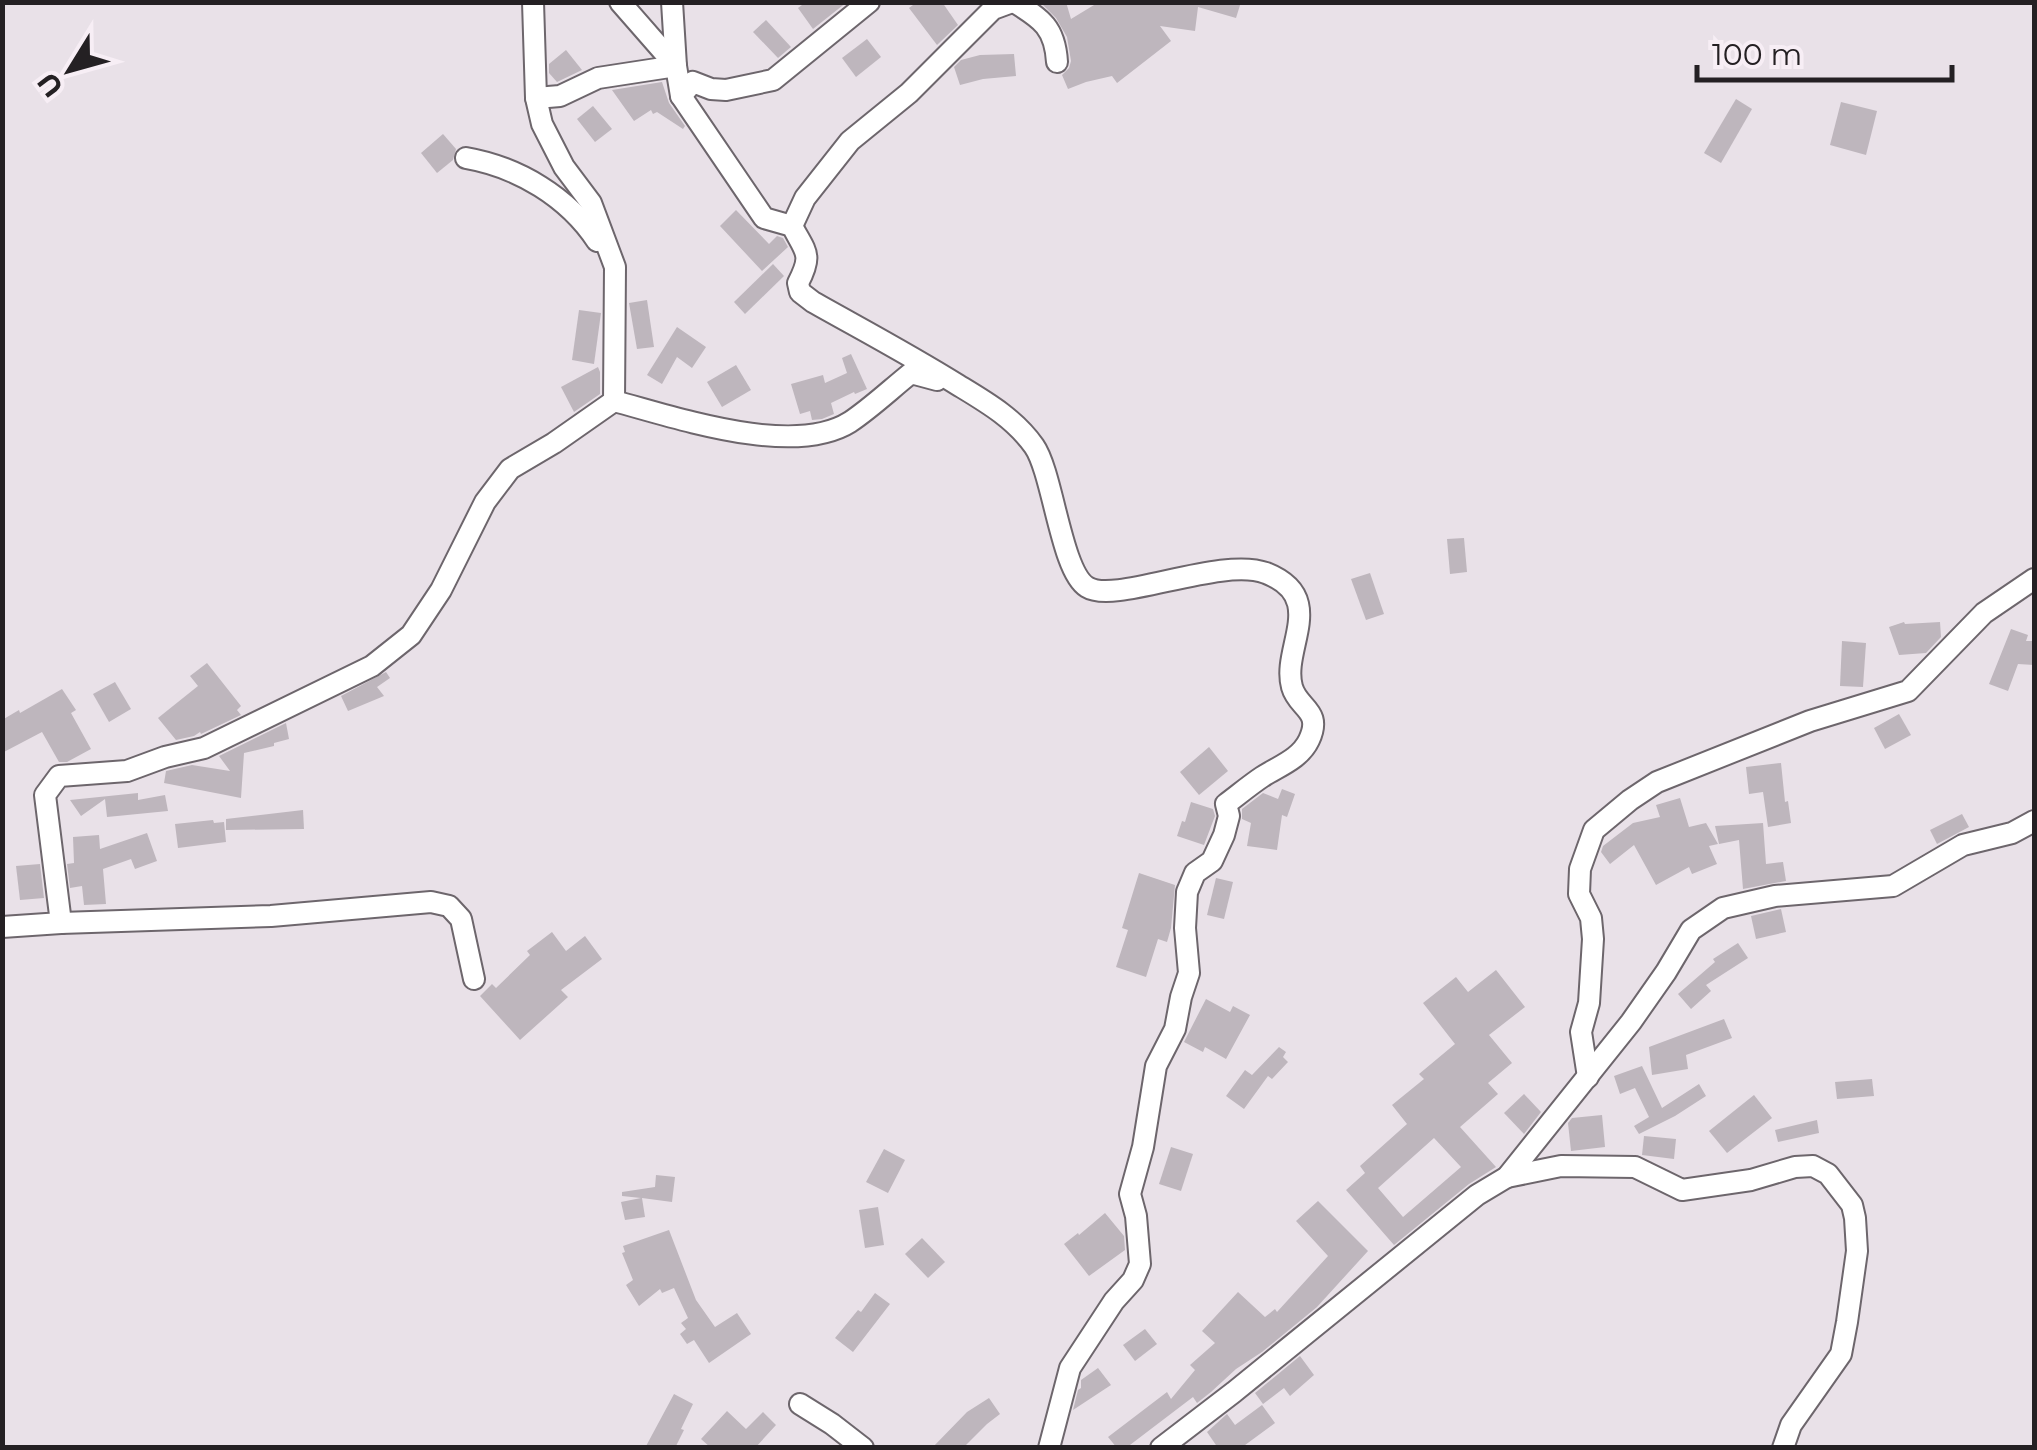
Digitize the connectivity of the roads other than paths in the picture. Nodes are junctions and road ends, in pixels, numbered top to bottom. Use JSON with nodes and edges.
{"nodes":[{"id":1,"x":533,"y":2,"type":"edge"},
{"id":2,"x":620,"y":2,"type":"edge"},
{"id":3,"x":672,"y":2,"type":"edge"},
{"id":4,"x":869,"y":2,"type":"edge"},
{"id":5,"x":1013,"y":2,"type":"edge"},
{"id":6,"x":1057,"y":62,"type":"dead end"},
{"id":7,"x":676,"y":66,"type":"junction"},
{"id":8,"x":681,"y":96,"type":"junction"},
{"id":9,"x":536,"y":98,"type":"junction"},
{"id":10,"x":466,"y":158,"type":"dead end"},
{"id":11,"x":792,"y":226,"type":"junction"},
{"id":12,"x":615,"y":268,"type":"junction"},
{"id":13,"x":962,"y":388,"type":"junction"},
{"id":14,"x":614,"y":401,"type":"junction"},
{"id":15,"x":2034,"y":578,"type":"edge"},
{"id":16,"x":2034,"y":821,"type":"edge"},
{"id":17,"x":62,"y":923,"type":"junction"},
{"id":18,"x":2,"y":926,"type":"edge"},
{"id":19,"x":474,"y":979,"type":"dead end"},
{"id":20,"x":1588,"y":1077,"type":"junction"},
{"id":21,"x":1507,"y":1177,"type":"junction"},
{"id":22,"x":800,"y":1404,"type":"dead end"},
{"id":23,"x":864,"y":1448,"type":"edge"},
{"id":24,"x":1049,"y":1448,"type":"edge"},
{"id":25,"x":1161,"y":1448,"type":"edge"},
{"id":26,"x":1783,"y":1448,"type":"edge"}],
"edges":[{"from":1,"to":9,"type":"street"},
{"from":2,"to":7,"type":"street"},
{"from":3,"to":7,"type":"street"},
{"from":4,"to":8,"type":"street"},
{"from":5,"to":6,"type":"street"},
{"from":5,"to":11,"type":"street"},
{"from":7,"to":8,"type":"street"},
{"from":7,"to":9,"type":"street"},
{"from":8,"to":11,"type":"street"},
{"from":9,"to":12,"type":"street"},
{"from":10,"to":12,"type":"street"},
{"from":11,"to":13,"type":"street"},
{"from":12,"to":14,"type":"street"},
{"from":13,"to":14,"type":"street"},
{"from":13,"to":24,"type":"street"},
{"from":14,"to":17,"type":"street"},
{"from":15,"to":20,"type":"street"},
{"from":16,"to":20,"type":"street"},
{"from":17,"to":18,"type":"street"},
{"from":17,"to":19,"type":"street"},
{"from":20,"to":21,"type":"street"},
{"from":21,"to":25,"type":"street"},
{"from":21,"to":26,"type":"street"},
{"from":22,"to":23,"type":"street"}]}
